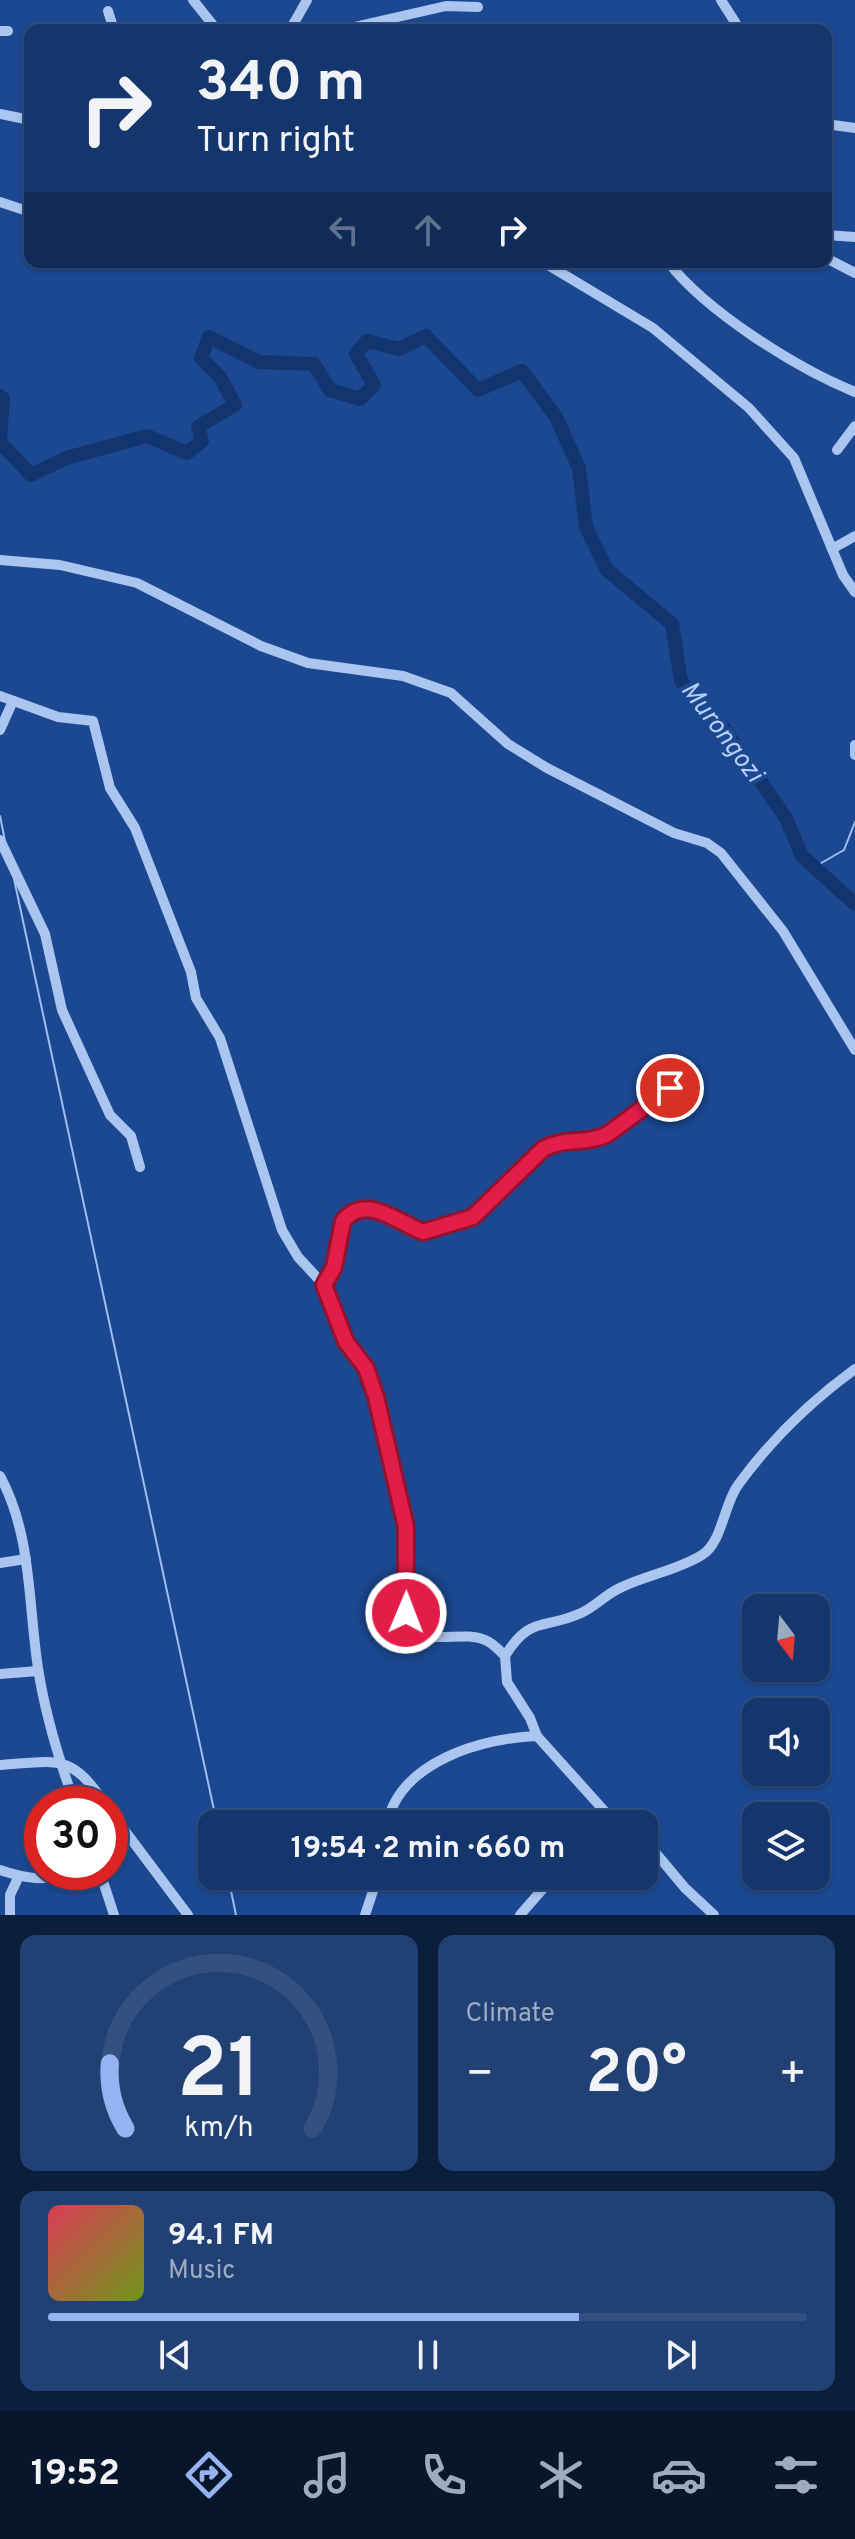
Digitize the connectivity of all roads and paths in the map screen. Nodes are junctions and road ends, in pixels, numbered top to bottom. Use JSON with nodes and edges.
{"nodes":[{"id":1,"x":193,"y":0,"type":"edge"},
{"id":2,"x":307,"y":0,"type":"edge"},
{"id":3,"x":721,"y":0,"type":"edge"},
{"id":4,"x":478,"y":7,"type":"dead end"},
{"id":5,"x":108,"y":11,"type":"dead end"},
{"id":6,"x":112,"y":24,"type":"edge"},
{"id":7,"x":212,"y":24,"type":"edge"},
{"id":8,"x":293,"y":24,"type":"edge"},
{"id":9,"x":372,"y":24,"type":"edge"},
{"id":10,"x":736,"y":24,"type":"edge"},
{"id":11,"x":0,"y":114,"type":"edge"},
{"id":12,"x":24,"y":119,"type":"edge"},
{"id":13,"x":832,"y":125,"type":"edge"},
{"id":14,"x":855,"y":128,"type":"edge"},
{"id":15,"x":0,"y":202,"type":"edge"},
{"id":16,"x":24,"y":210,"type":"edge"},
{"id":17,"x":832,"y":235,"type":"edge"},
{"id":18,"x":855,"y":237,"type":"edge"},
{"id":19,"x":832,"y":261,"type":"edge"},
{"id":20,"x":553,"y":268,"type":"edge"},
{"id":21,"x":673,"y":268,"type":"edge"},
{"id":22,"x":855,"y":273,"type":"edge"},
{"id":23,"x":855,"y":392,"type":"edge"},
{"id":24,"x":855,"y":426,"type":"edge"},
{"id":25,"x":837,"y":450,"type":"dead end"},
{"id":26,"x":855,"y":536,"type":"edge"},
{"id":27,"x":832,"y":549,"type":"junction"},
{"id":28,"x":0,"y":560,"type":"edge"},
{"id":29,"x":855,"y":592,"type":"edge"},
{"id":30,"x":0,"y":696,"type":"edge"},
{"id":31,"x":13,"y":701,"type":"junction"},
{"id":32,"x":0,"y":730,"type":"edge"},
{"id":33,"x":855,"y":745,"type":"edge"},
{"id":34,"x":855,"y":755,"type":"edge"},
{"id":35,"x":0,"y":840,"type":"edge"},
{"id":36,"x":855,"y":1050,"type":"edge"},
{"id":37,"x":684,"y":1076,"type":"dead end"},
{"id":38,"x":140,"y":1167,"type":"dead end"},
{"id":39,"x":324,"y":1285,"type":"junction"},
{"id":40,"x":855,"y":1369,"type":"edge"},
{"id":41,"x":0,"y":1476,"type":"edge"},
{"id":42,"x":26,"y":1559,"type":"junction"},
{"id":43,"x":0,"y":1563,"type":"edge"},
{"id":44,"x":505,"y":1656,"type":"junction"},
{"id":45,"x":38,"y":1671,"type":"junction"},
{"id":46,"x":0,"y":1674,"type":"edge"},
{"id":47,"x":537,"y":1736,"type":"junction"},
{"id":48,"x":59,"y":1763,"type":"junction"},
{"id":49,"x":0,"y":1765,"type":"edge"},
{"id":50,"x":68,"y":1786,"type":"edge"},
{"id":51,"x":93,"y":1786,"type":"edge"},
{"id":52,"x":392,"y":1810,"type":"edge"},
{"id":53,"x":599,"y":1810,"type":"edge"},
{"id":54,"x":128,"y":1835,"type":"edge"},
{"id":55,"x":658,"y":1856,"type":"edge"},
{"id":56,"x":0,"y":1870,"type":"edge"},
{"id":57,"x":18,"y":1878,"type":"junction"},
{"id":58,"x":24,"y":1878,"type":"edge"},
{"id":59,"x":106,"y":1890,"type":"edge"},
{"id":60,"x":373,"y":1890,"type":"edge"},
{"id":61,"x":542,"y":1890,"type":"edge"},
{"id":62,"x":10,"y":1915,"type":"edge"},
{"id":63,"x":114,"y":1915,"type":"edge"},
{"id":64,"x":188,"y":1915,"type":"edge"},
{"id":65,"x":365,"y":1915,"type":"edge"},
{"id":66,"x":520,"y":1915,"type":"edge"},
{"id":67,"x":714,"y":1915,"type":"edge"}],
"edges":[{"from":1,"to":7,"type":"street"},
{"from":2,"to":8,"type":"street"},
{"from":3,"to":10,"type":"street"},
{"from":4,"to":9,"type":"street"},
{"from":5,"to":6,"type":"street"},
{"from":11,"to":12,"type":"street"},
{"from":13,"to":14,"type":"street"},
{"from":15,"to":16,"type":"street"},
{"from":17,"to":18,"type":"street"},
{"from":19,"to":22,"type":"street"},
{"from":20,"to":27,"type":"street"},
{"from":21,"to":23,"type":"street"},
{"from":24,"to":25,"type":"street"},
{"from":26,"to":27,"type":"street"},
{"from":27,"to":29,"type":"street"},
{"from":28,"to":36,"type":"street"},
{"from":30,"to":31,"type":"street"},
{"from":31,"to":32,"type":"street"},
{"from":31,"to":39,"type":"street"},
{"from":33,"to":34,"type":"street"},
{"from":35,"to":38,"type":"street"},
{"from":37,"to":39,"type":"street"},
{"from":39,"to":44,"type":"street"},
{"from":40,"to":44,"type":"street"},
{"from":41,"to":42,"type":"street"},
{"from":42,"to":43,"type":"street"},
{"from":42,"to":45,"type":"street"},
{"from":44,"to":47,"type":"street"},
{"from":45,"to":46,"type":"street"},
{"from":45,"to":48,"type":"street"},
{"from":47,"to":52,"type":"street"},
{"from":47,"to":53,"type":"street"},
{"from":48,"to":49,"type":"street"},
{"from":48,"to":50,"type":"street"},
{"from":48,"to":51,"type":"street"},
{"from":54,"to":64,"type":"street"},
{"from":55,"to":67,"type":"street"},
{"from":56,"to":57,"type":"street"},
{"from":57,"to":58,"type":"street"},
{"from":57,"to":62,"type":"street"},
{"from":59,"to":63,"type":"street"},
{"from":60,"to":65,"type":"street"},
{"from":61,"to":66,"type":"street"}]}
